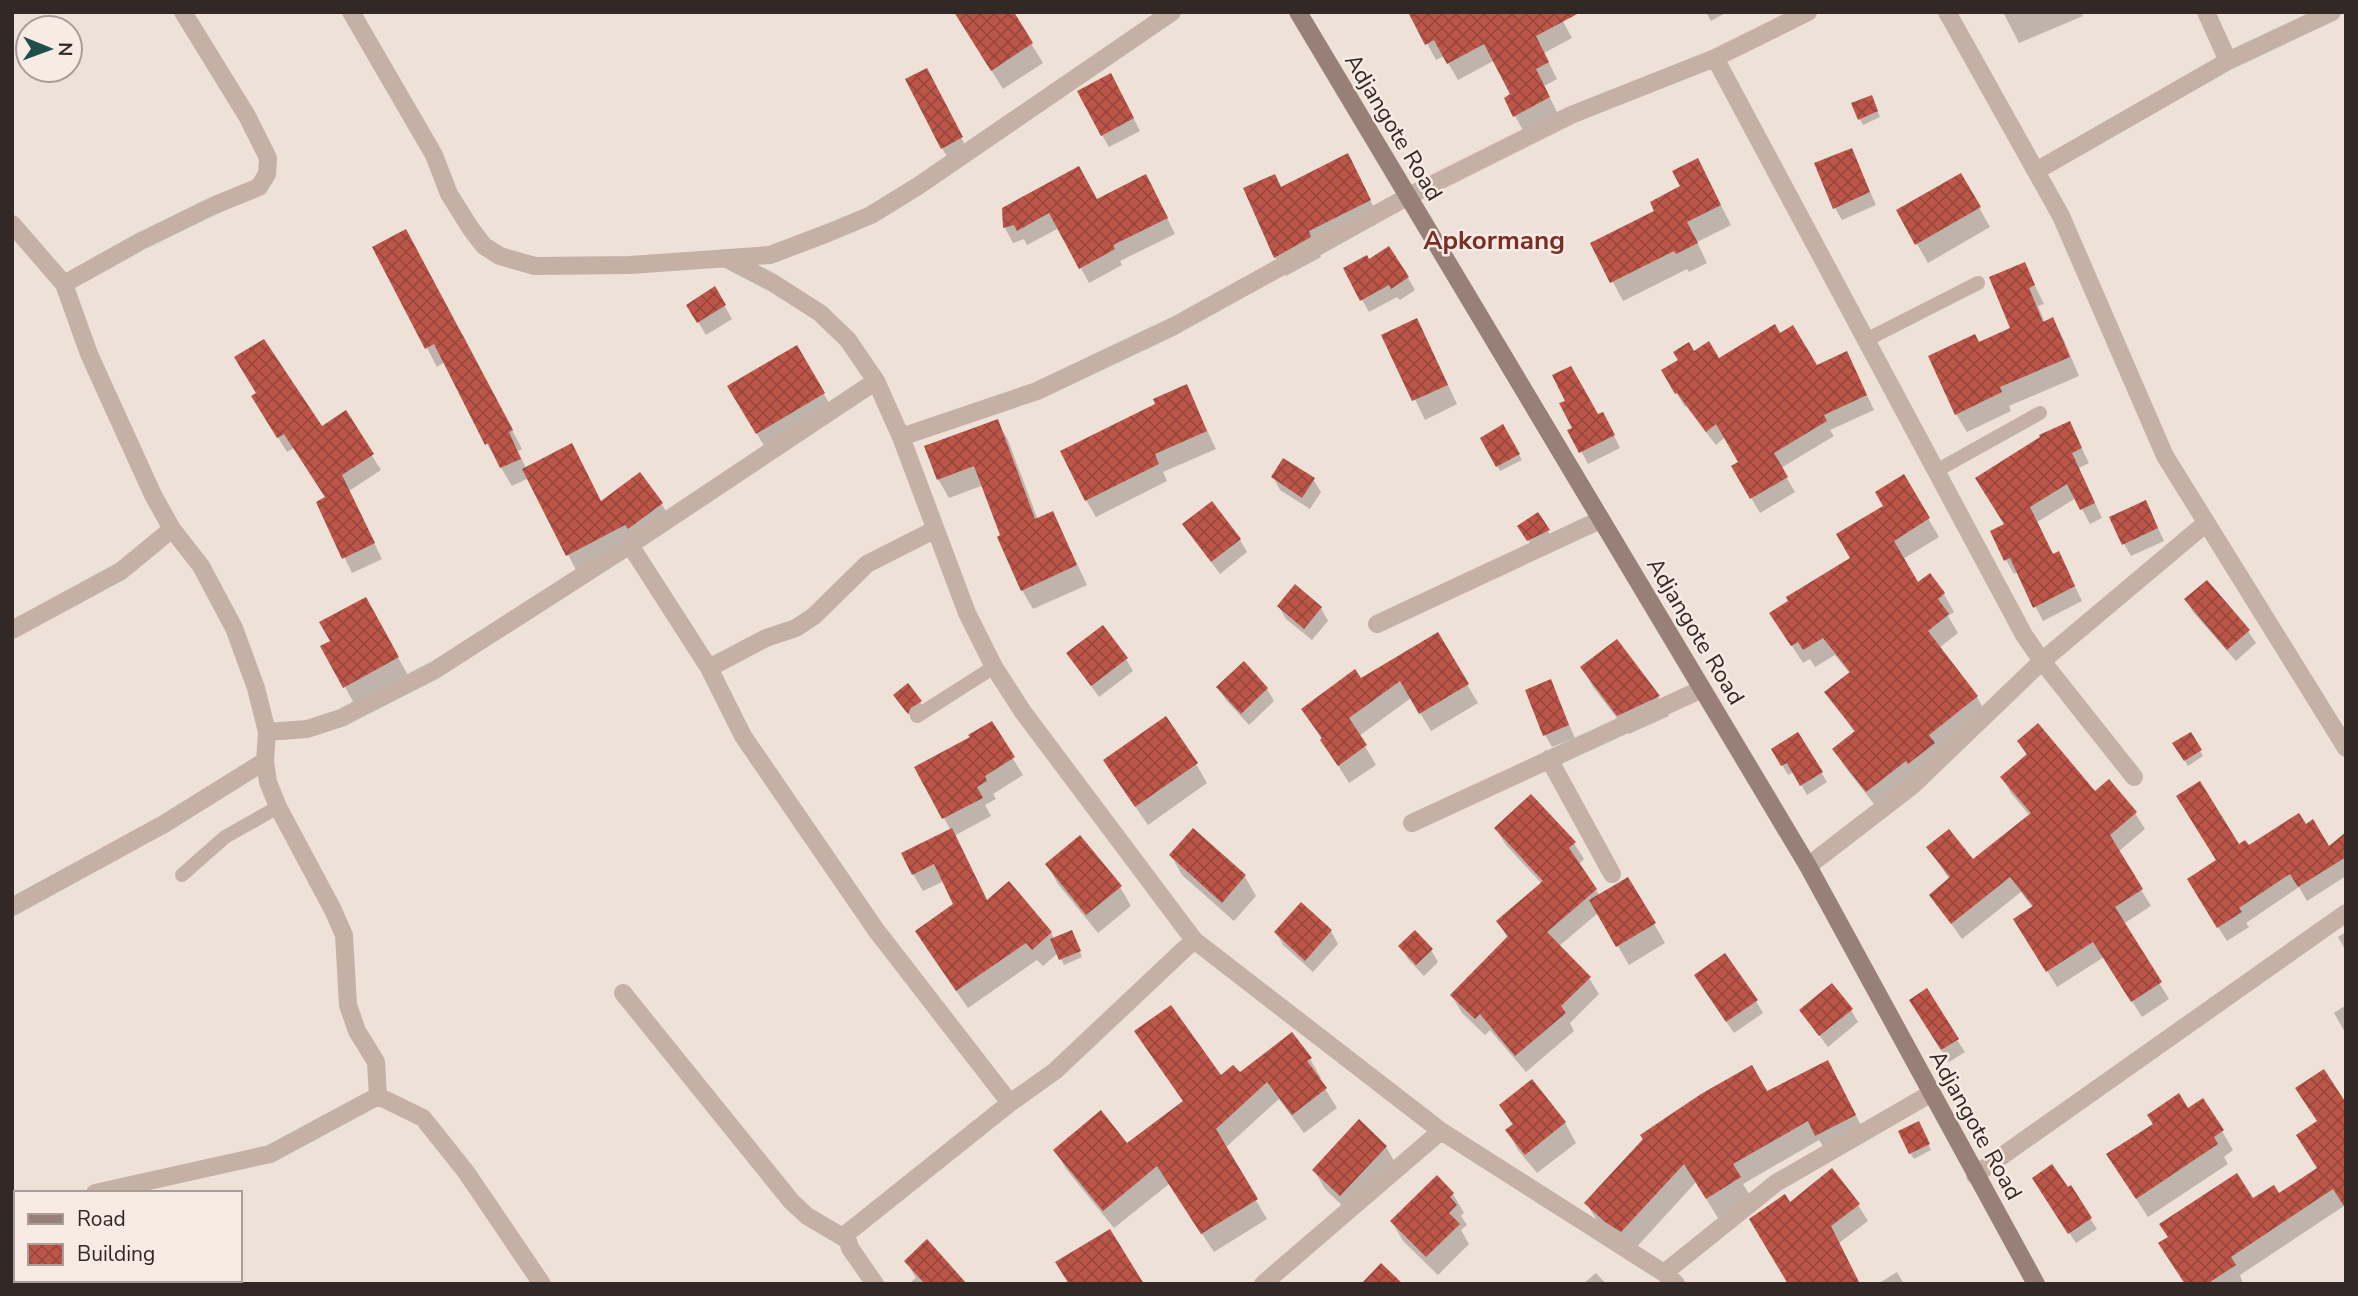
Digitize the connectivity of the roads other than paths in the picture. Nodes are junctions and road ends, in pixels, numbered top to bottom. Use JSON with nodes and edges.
{"nodes":[{"id":1,"x":183,"y":12,"type":"edge"},
{"id":2,"x":351,"y":12,"type":"edge"},
{"id":3,"x":1172,"y":12,"type":"edge"},
{"id":4,"x":1298,"y":12,"type":"edge"},
{"id":5,"x":1808,"y":12,"type":"edge"},
{"id":6,"x":1947,"y":12,"type":"edge"},
{"id":7,"x":2206,"y":12,"type":"edge"},
{"id":8,"x":2332,"y":12,"type":"edge"},
{"id":9,"x":1715,"y":58,"type":"junction"},
{"id":10,"x":2228,"y":61,"type":"junction"},
{"id":11,"x":2036,"y":171,"type":"junction"},
{"id":12,"x":1407,"y":197,"type":"junction"},
{"id":13,"x":12,"y":224,"type":"edge"},
{"id":14,"x":725,"y":258,"type":"junction"},
{"id":15,"x":1978,"y":283,"type":"dead end"},
{"id":16,"x":64,"y":284,"type":"junction"},
{"id":17,"x":1866,"y":340,"type":"junction"},
{"id":18,"x":876,"y":381,"type":"junction"},
{"id":19,"x":2040,"y":413,"type":"dead end"},
{"id":20,"x":901,"y":437,"type":"junction"},
{"id":21,"x":1936,"y":471,"type":"junction"},
{"id":22,"x":1600,"y":520,"type":"junction"},
{"id":23,"x":2205,"y":524,"type":"junction"},
{"id":24,"x":172,"y":529,"type":"junction"},
{"id":25,"x":934,"y":530,"type":"junction"},
{"id":26,"x":630,"y":545,"type":"junction"},
{"id":27,"x":1377,"y":624,"type":"dead end"},
{"id":28,"x":12,"y":630,"type":"edge"},
{"id":29,"x":2042,"y":661,"type":"junction"},
{"id":30,"x":994,"y":667,"type":"junction"},
{"id":31,"x":709,"y":668,"type":"junction"},
{"id":32,"x":1702,"y":689,"type":"junction"},
{"id":33,"x":917,"y":716,"type":"dead end"},
{"id":34,"x":267,"y":732,"type":"junction"},
{"id":35,"x":2346,"y":748,"type":"edge"},
{"id":36,"x":1549,"y":759,"type":"junction"},
{"id":37,"x":265,"y":761,"type":"junction"},
{"id":38,"x":2134,"y":777,"type":"dead end"},
{"id":39,"x":278,"y":807,"type":"junction"},
{"id":40,"x":1412,"y":823,"type":"dead end"},
{"id":41,"x":1808,"y":866,"type":"junction"},
{"id":42,"x":1612,"y":874,"type":"dead end"},
{"id":43,"x":182,"y":876,"type":"dead end"},
{"id":44,"x":12,"y":907,"type":"edge"},
{"id":45,"x":2346,"y":913,"type":"edge"},
{"id":46,"x":1194,"y":940,"type":"junction"},
{"id":47,"x":623,"y":993,"type":"dead end"},
{"id":48,"x":1930,"y":1094,"type":"junction"},
{"id":49,"x":378,"y":1096,"type":"junction"},
{"id":50,"x":1010,"y":1103,"type":"junction"},
{"id":51,"x":1441,"y":1131,"type":"junction"},
{"id":52,"x":1975,"y":1175,"type":"junction"},
{"id":53,"x":104,"y":1191,"type":"edge"},
{"id":54,"x":846,"y":1239,"type":"junction"},
{"id":55,"x":1672,"y":1281,"type":"edge"},
{"id":56,"x":542,"y":1284,"type":"edge"},
{"id":57,"x":875,"y":1284,"type":"edge"},
{"id":58,"x":1264,"y":1284,"type":"edge"},
{"id":59,"x":2036,"y":1284,"type":"edge"}],
"edges":[{"from":1,"to":16,"type":"street"},
{"from":2,"to":14,"type":"street"},
{"from":3,"to":14,"type":"street"},
{"from":4,"to":12,"type":"street","name":"Adjangote Road"},
{"from":5,"to":9,"type":"street"},
{"from":6,"to":11,"type":"street"},
{"from":7,"to":10,"type":"street"},
{"from":8,"to":10,"type":"street"},
{"from":9,"to":12,"type":"street"},
{"from":9,"to":17,"type":"street"},
{"from":10,"to":11,"type":"street"},
{"from":11,"to":23,"type":"street"},
{"from":12,"to":20,"type":"street"},
{"from":12,"to":22,"type":"street","name":"Adjangote Road"},
{"from":13,"to":16,"type":"street"},
{"from":14,"to":18,"type":"street"},
{"from":15,"to":17,"type":"lane"},
{"from":16,"to":24,"type":"street"},
{"from":17,"to":21,"type":"street"},
{"from":18,"to":20,"type":"street"},
{"from":18,"to":26,"type":"street"},
{"from":19,"to":21,"type":"lane"},
{"from":20,"to":25,"type":"street"},
{"from":21,"to":29,"type":"street"},
{"from":22,"to":27,"type":"street"},
{"from":22,"to":32,"type":"street","name":"Adjangote Road"},
{"from":23,"to":29,"type":"street"},
{"from":23,"to":35,"type":"street"},
{"from":24,"to":28,"type":"street"},
{"from":24,"to":34,"type":"street"},
{"from":25,"to":30,"type":"street"},
{"from":25,"to":31,"type":"street"},
{"from":26,"to":31,"type":"street"},
{"from":26,"to":34,"type":"street"},
{"from":29,"to":38,"type":"street"},
{"from":29,"to":41,"type":"street"},
{"from":30,"to":33,"type":"lane"},
{"from":30,"to":46,"type":"street"},
{"from":31,"to":50,"type":"street"},
{"from":32,"to":36,"type":"street"},
{"from":32,"to":41,"type":"street","name":"Adjangote Road"},
{"from":34,"to":37,"type":"street"},
{"from":36,"to":40,"type":"street"},
{"from":36,"to":42,"type":"street"},
{"from":37,"to":39,"type":"street"},
{"from":37,"to":44,"type":"street"},
{"from":39,"to":43,"type":"lane"},
{"from":39,"to":49,"type":"street"},
{"from":41,"to":48,"type":"street","name":"Adjangote Road"},
{"from":45,"to":52,"type":"street"},
{"from":46,"to":50,"type":"street"},
{"from":46,"to":51,"type":"street"},
{"from":47,"to":54,"type":"street"},
{"from":48,"to":52,"type":"street","name":"Adjangote Road"},
{"from":48,"to":55,"type":"street"},
{"from":49,"to":53,"type":"street"},
{"from":49,"to":56,"type":"street"},
{"from":50,"to":54,"type":"street"},
{"from":51,"to":55,"type":"street"},
{"from":51,"to":58,"type":"street"},
{"from":52,"to":59,"type":"street","name":"Adjangote Road"},
{"from":54,"to":57,"type":"street"}]}
